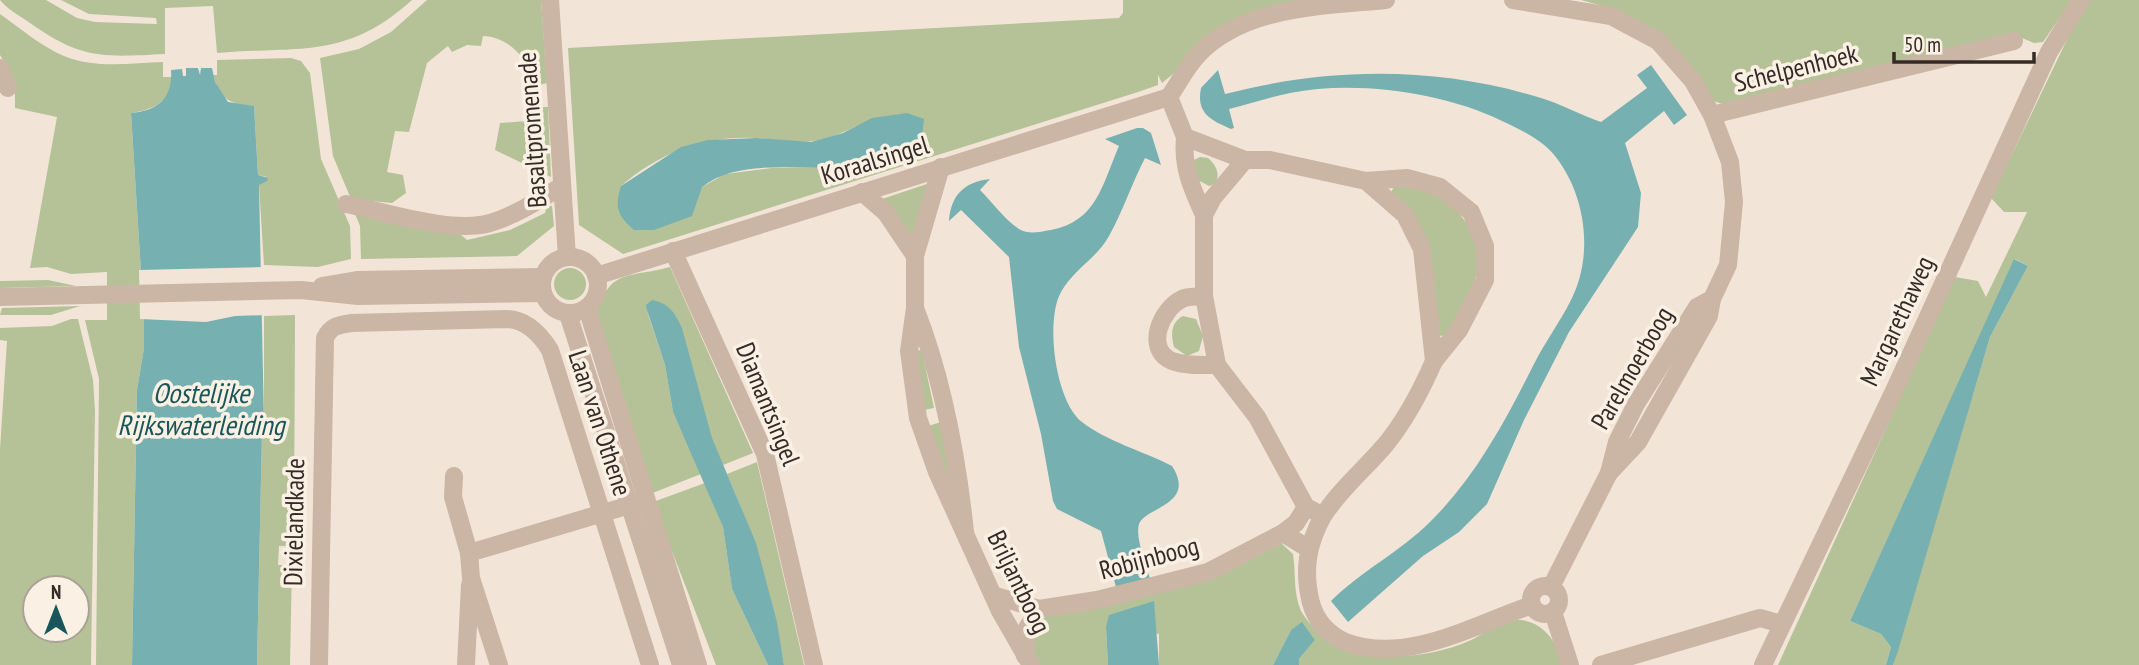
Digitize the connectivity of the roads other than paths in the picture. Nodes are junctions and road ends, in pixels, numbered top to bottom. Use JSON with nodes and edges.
{"nodes":[{"id":1,"x":550,"y":0,"type":"edge"},
{"id":2,"x":1386,"y":0,"type":"edge"},
{"id":3,"x":1513,"y":0,"type":"edge"},
{"id":4,"x":2081,"y":0,"type":"edge"},
{"id":5,"x":2014,"y":41,"type":"dead end"},
{"id":6,"x":0,"y":68,"type":"edge"},
{"id":7,"x":8,"y":88,"type":"dead end"},
{"id":8,"x":1169,"y":97,"type":"junction"},
{"id":9,"x":1712,"y":116,"type":"junction"},
{"id":10,"x":1185,"y":138,"type":"junction"},
{"id":11,"x":1245,"y":160,"type":"junction"},
{"id":12,"x":941,"y":167,"type":"junction"},
{"id":13,"x":1366,"y":181,"type":"junction"},
{"id":14,"x":562,"y":186,"type":"junction"},
{"id":15,"x":862,"y":191,"type":"junction"},
{"id":16,"x":346,"y":204,"type":"dead end"},
{"id":17,"x":1204,"y":215,"type":"junction"},
{"id":18,"x":673,"y":251,"type":"junction"},
{"id":19,"x":915,"y":256,"type":"junction"},
{"id":20,"x":567,"y":257,"type":"junction"},
{"id":21,"x":596,"y":276,"type":"junction"},
{"id":22,"x":543,"y":285,"type":"junction"},
{"id":23,"x":1204,"y":296,"type":"junction"},
{"id":24,"x":0,"y":297,"type":"edge"},
{"id":25,"x":587,"y":308,"type":"junction"},
{"id":26,"x":915,"y":308,"type":"junction"},
{"id":27,"x":568,"y":314,"type":"junction"},
{"id":28,"x":325,"y":338,"type":"joint"},
{"id":29,"x":1434,"y":361,"type":"junction"},
{"id":30,"x":1217,"y":365,"type":"junction"},
{"id":31,"x":946,"y":411,"type":"junction"},
{"id":32,"x":918,"y":418,"type":"junction"},
{"id":33,"x":454,"y":476,"type":"dead end"},
{"id":34,"x":639,"y":502,"type":"junction"},
{"id":35,"x":1306,"y":507,"type":"junction"},
{"id":36,"x":603,"y":514,"type":"junction"},
{"id":37,"x":1324,"y":516,"type":"junction"},
{"id":38,"x":965,"y":532,"type":"junction"},
{"id":39,"x":1283,"y":533,"type":"junction"},
{"id":40,"x":1309,"y":549,"type":"junction"},
{"id":41,"x":469,"y":553,"type":"junction"},
{"id":42,"x":471,"y":578,"type":"junction"},
{"id":43,"x":1551,"y":587,"type":"junction"},
{"id":44,"x":993,"y":595,"type":"junction"},
{"id":45,"x":1532,"y":605,"type":"junction"},
{"id":46,"x":1039,"y":609,"type":"junction"},
{"id":47,"x":1553,"y":612,"type":"junction"},
{"id":48,"x":1782,"y":624,"type":"junction"},
{"id":49,"x":1028,"y":660,"type":"edge"},
{"id":50,"x":319,"y":665,"type":"edge"},
{"id":51,"x":466,"y":665,"type":"edge"},
{"id":52,"x":499,"y":665,"type":"edge"},
{"id":53,"x":650,"y":665,"type":"edge"},
{"id":54,"x":681,"y":665,"type":"edge"},
{"id":55,"x":698,"y":665,"type":"edge"},
{"id":56,"x":814,"y":665,"type":"edge"},
{"id":57,"x":1570,"y":665,"type":"edge"},
{"id":58,"x":1601,"y":665,"type":"edge"},
{"id":59,"x":1763,"y":665,"type":"edge"}],
"edges":[{"from":1,"to":14,"type":"street","name":"Basaltpromenade"},
{"from":2,"to":8,"type":"street"},
{"from":3,"to":9,"type":"street","name":"Parelmoerboog"},
{"from":4,"to":48,"type":"street","name":"Margarethaweg"},
{"from":5,"to":9,"type":"street","name":"Schelpenhoek"},
{"from":6,"to":7,"type":"street"},
{"from":8,"to":10,"type":"street"},
{"from":8,"to":12,"type":"street","name":"Koraalsingel"},
{"from":9,"to":43,"type":"street","name":"Parelmoerboog"},
{"from":10,"to":11,"type":"street"},
{"from":10,"to":17,"type":"street"},
{"from":11,"to":13,"type":"street"},
{"from":11,"to":17,"type":"street"},
{"from":12,"to":15,"type":"street","name":"Koraalsingel"},
{"from":12,"to":19,"type":"street","name":"Briljantboog"},
{"from":13,"to":29,"type":"street"},
{"from":13,"to":29,"type":"street"},
{"from":14,"to":16,"type":"street"},
{"from":14,"to":20,"type":"street","name":"Basaltpromenade"},
{"from":15,"to":18,"type":"street","name":"Koraalsingel"},
{"from":15,"to":19,"type":"street"},
{"from":17,"to":23,"type":"street"},
{"from":18,"to":21,"type":"street","name":"Koraalsingel"},
{"from":18,"to":56,"type":"street","name":"Diamantsingel"},
{"from":19,"to":26,"type":"street","name":"Briljantboog"},
{"from":20,"to":21,"type":"street"},
{"from":20,"to":22,"type":"street"},
{"from":21,"to":25,"type":"street"},
{"from":22,"to":24,"type":"street"},
{"from":22,"to":27,"type":"street"},
{"from":23,"to":30,"type":"street"},
{"from":23,"to":30,"type":"street"},
{"from":25,"to":27,"type":"street"},
{"from":25,"to":34,"type":"street","name":"Laan van Othene"},
{"from":26,"to":31,"type":"street","name":"Briljantboog"},
{"from":26,"to":32,"type":"street","name":"Briljantboog"},
{"from":27,"to":34,"type":"street","name":"Laan van Othene"},
{"from":28,"to":36,"type":"street","name":"Laan van Othene"},
{"from":28,"to":50,"type":"street","name":"Dixielandkade"},
{"from":29,"to":37,"type":"street"},
{"from":30,"to":35,"type":"street"},
{"from":31,"to":32,"type":"street"},
{"from":31,"to":38,"type":"street","name":"Briljantboog"},
{"from":32,"to":38,"type":"street","name":"Briljantboog"},
{"from":33,"to":41,"type":"street"},
{"from":34,"to":36,"type":"street"},
{"from":34,"to":54,"type":"street","name":"Laan van Othene"},
{"from":34,"to":55,"type":"street","name":"Laan van Othene"},
{"from":35,"to":37,"type":"street"},
{"from":35,"to":39,"type":"street"},
{"from":36,"to":41,"type":"street"},
{"from":36,"to":53,"type":"street","name":"Laan van Othene"},
{"from":37,"to":40,"type":"street"},
{"from":38,"to":44,"type":"street","name":"Briljantboog"},
{"from":39,"to":40,"type":"street"},
{"from":39,"to":46,"type":"street","name":"Robijnboog"},
{"from":40,"to":45,"type":"street","name":"Parelmoerboog"},
{"from":41,"to":42,"type":"street"},
{"from":42,"to":51,"type":"street"},
{"from":42,"to":52,"type":"street"},
{"from":43,"to":45,"type":"street","name":"Parelmoerboog"},
{"from":43,"to":47,"type":"street"},
{"from":44,"to":46,"type":"street","name":"Robijnboog"},
{"from":44,"to":49,"type":"street","name":"Briljantboog"},
{"from":45,"to":47,"type":"street"},
{"from":46,"to":49,"type":"street","name":"Briljantboog"},
{"from":47,"to":57,"type":"street"},
{"from":48,"to":58,"type":"street"},
{"from":48,"to":59,"type":"street","name":"Margarethaweg"}]}
